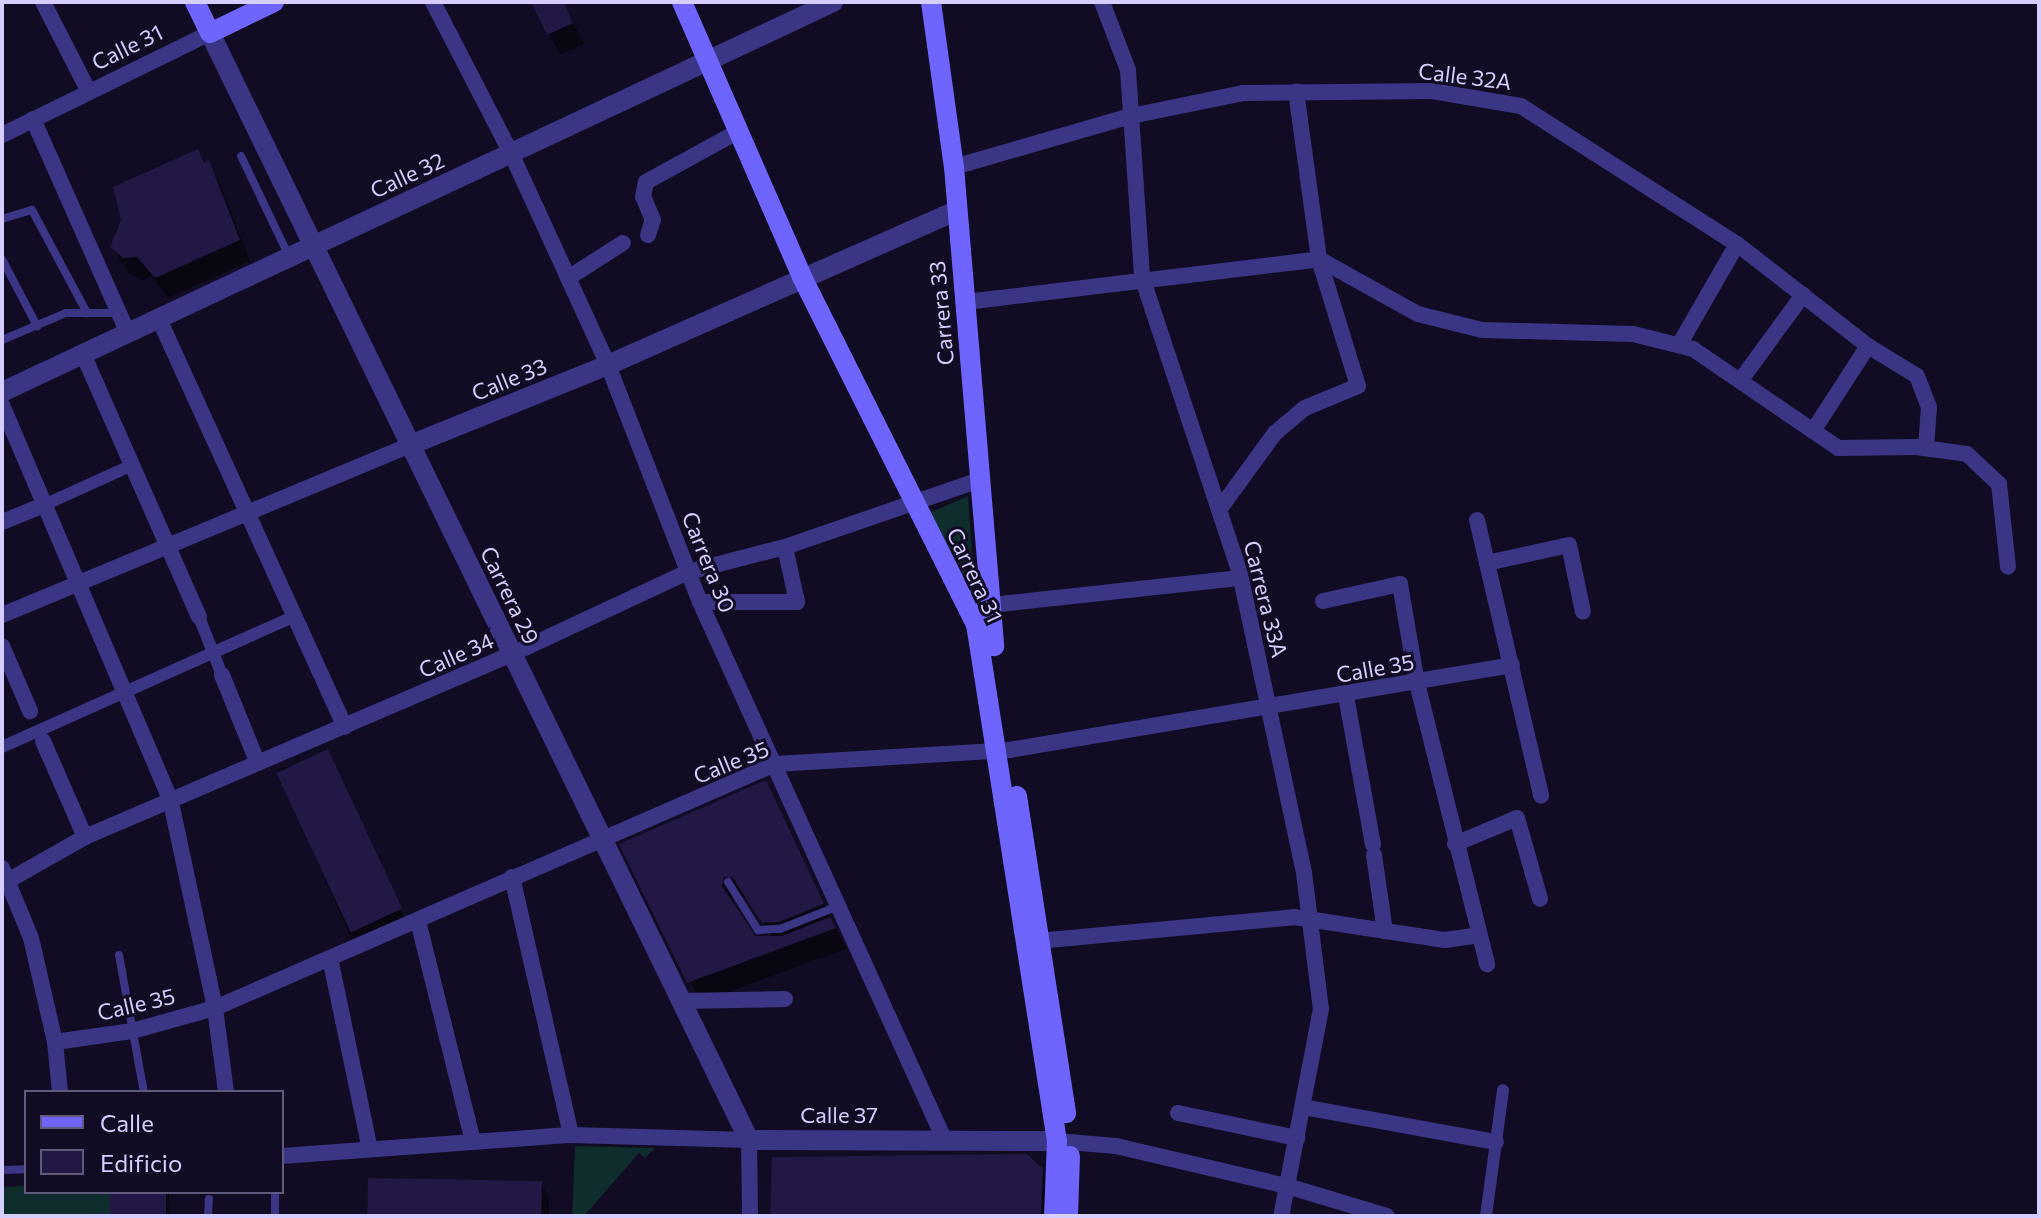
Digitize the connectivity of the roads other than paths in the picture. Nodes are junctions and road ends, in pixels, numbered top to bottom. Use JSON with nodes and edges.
{"nodes":[{"id":1,"x":43,"y":2,"type":"edge"},
{"id":2,"x":195,"y":2,"type":"edge"},
{"id":3,"x":274,"y":2,"type":"edge"},
{"id":4,"x":433,"y":2,"type":"edge"},
{"id":5,"x":682,"y":2,"type":"edge"},
{"id":6,"x":833,"y":2,"type":"edge"},
{"id":7,"x":931,"y":2,"type":"edge"},
{"id":8,"x":1102,"y":2,"type":"edge"},
{"id":9,"x":210,"y":33,"type":"junction"},
{"id":10,"x":707,"y":61,"type":"junction"},
{"id":11,"x":89,"y":92,"type":"junction"},
{"id":12,"x":1296,"y":92,"type":"junction"},
{"id":13,"x":1131,"y":116,"type":"junction"},
{"id":14,"x":33,"y":119,"type":"junction"},
{"id":15,"x":737,"y":132,"type":"junction"},
{"id":16,"x":2,"y":135,"type":"edge"},
{"id":17,"x":511,"y":153,"type":"junction"},
{"id":18,"x":241,"y":156,"type":"dead end"},
{"id":19,"x":954,"y":167,"type":"junction"},
{"id":20,"x":955,"y":211,"type":"junction"},
{"id":21,"x":2,"y":219,"type":"edge"},
{"id":22,"x":648,"y":235,"type":"dead end"},
{"id":23,"x":623,"y":243,"type":"dead end"},
{"id":24,"x":1737,"y":244,"type":"junction"},
{"id":25,"x":313,"y":246,"type":"junction"},
{"id":26,"x":290,"y":257,"type":"junction"},
{"id":27,"x":2,"y":259,"type":"edge"},
{"id":28,"x":1319,"y":259,"type":"junction"},
{"id":29,"x":802,"y":277,"type":"junction"},
{"id":30,"x":1142,"y":277,"type":"junction"},
{"id":31,"x":568,"y":278,"type":"junction"},
{"id":32,"x":1803,"y":295,"type":"junction"},
{"id":33,"x":966,"y":302,"type":"junction"},
{"id":34,"x":87,"y":313,"type":"junction"},
{"id":35,"x":117,"y":313,"type":"junction"},
{"id":36,"x":159,"y":319,"type":"junction"},
{"id":37,"x":37,"y":326,"type":"junction"},
{"id":38,"x":128,"y":333,"type":"junction"},
{"id":39,"x":2,"y":340,"type":"edge"},
{"id":40,"x":1679,"y":345,"type":"junction"},
{"id":41,"x":1868,"y":346,"type":"junction"},
{"id":42,"x":83,"y":354,"type":"junction"},
{"id":43,"x":608,"y":365,"type":"junction"},
{"id":44,"x":1740,"y":381,"type":"junction"},
{"id":45,"x":2,"y":392,"type":"edge"},
{"id":46,"x":2,"y":405,"type":"edge"},
{"id":47,"x":1813,"y":431,"type":"junction"},
{"id":48,"x":410,"y":445,"type":"junction"},
{"id":49,"x":1926,"y":448,"type":"junction"},
{"id":50,"x":132,"y":465,"type":"junction"},
{"id":51,"x":977,"y":481,"type":"junction"},
{"id":52,"x":44,"y":505,"type":"junction"},
{"id":53,"x":916,"y":505,"type":"junction"},
{"id":54,"x":1219,"y":510,"type":"junction"},
{"id":55,"x":248,"y":512,"type":"junction"},
{"id":56,"x":1477,"y":520,"type":"dead end"},
{"id":57,"x":2,"y":522,"type":"edge"},
{"id":58,"x":785,"y":547,"type":"junction"},
{"id":59,"x":171,"y":549,"type":"junction"},
{"id":60,"x":1487,"y":563,"type":"junction"},
{"id":61,"x":2008,"y":567,"type":"dead end"},
{"id":62,"x":688,"y":572,"type":"junction"},
{"id":63,"x":1241,"y":578,"type":"junction"},
{"id":64,"x":78,"y":586,"type":"junction"},
{"id":65,"x":1323,"y":601,"type":"dead end"},
{"id":66,"x":700,"y":602,"type":"junction"},
{"id":67,"x":1583,"y":612,"type":"dead end"},
{"id":68,"x":990,"y":613,"type":"junction"},
{"id":69,"x":2,"y":615,"type":"edge"},
{"id":70,"x":295,"y":616,"type":"junction"},
{"id":71,"x":199,"y":617,"type":"joint"},
{"id":72,"x":2,"y":646,"type":"edge"},
{"id":73,"x":214,"y":653,"type":"junction"},
{"id":74,"x":512,"y":654,"type":"junction"},
{"id":75,"x":1512,"y":665,"type":"junction"},
{"id":76,"x":222,"y":675,"type":"joint"},
{"id":77,"x":1417,"y":683,"type":"junction"},
{"id":78,"x":125,"y":693,"type":"junction"},
{"id":79,"x":1346,"y":696,"type":"junction"},
{"id":80,"x":1269,"y":709,"type":"junction"},
{"id":81,"x":30,"y":711,"type":"joint"},
{"id":82,"x":345,"y":727,"type":"junction"},
{"id":83,"x":41,"y":736,"type":"junction"},
{"id":84,"x":2,"y":747,"type":"edge"},
{"id":85,"x":1003,"y":751,"type":"junction"},
{"id":86,"x":257,"y":761,"type":"junction"},
{"id":87,"x":775,"y":764,"type":"junction"},
{"id":88,"x":1541,"y":796,"type":"dead end"},
{"id":89,"x":170,"y":798,"type":"junction"},
{"id":90,"x":85,"y":837,"type":"junction"},
{"id":91,"x":603,"y":840,"type":"junction"},
{"id":92,"x":1455,"y":844,"type":"junction"},
{"id":93,"x":4,"y":877,"type":"edge"},
{"id":94,"x":512,"y":877,"type":"junction"},
{"id":95,"x":728,"y":882,"type":"dead end"},
{"id":96,"x":1540,"y":899,"type":"dead end"},
{"id":97,"x":839,"y":906,"type":"junction"},
{"id":98,"x":1310,"y":920,"type":"junction"},
{"id":99,"x":418,"y":921,"type":"junction"},
{"id":100,"x":1385,"y":931,"type":"junction"},
{"id":101,"x":1479,"y":935,"type":"junction"},
{"id":102,"x":1032,"y":942,"type":"junction"},
{"id":103,"x":119,"y":955,"type":"dead end"},
{"id":104,"x":330,"y":958,"type":"junction"},
{"id":105,"x":1487,"y":964,"type":"dead end"},
{"id":106,"x":785,"y":999,"type":"dead end"},
{"id":107,"x":681,"y":1001,"type":"junction"},
{"id":108,"x":215,"y":1008,"type":"junction"},
{"id":109,"x":132,"y":1031,"type":"junction"},
{"id":110,"x":55,"y":1042,"type":"junction"},
{"id":111,"x":60,"y":1090,"type":"edge"},
{"id":112,"x":144,"y":1090,"type":"edge"},
{"id":113,"x":226,"y":1090,"type":"edge"},
{"id":114,"x":1503,"y":1090,"type":"dead end"},
{"id":115,"x":1303,"y":1107,"type":"junction"},
{"id":116,"x":1178,"y":1113,"type":"dead end"},
{"id":117,"x":571,"y":1135,"type":"junction"},
{"id":118,"x":1297,"y":1138,"type":"junction"},
{"id":119,"x":944,"y":1139,"type":"junction"},
{"id":120,"x":749,"y":1140,"type":"junction"},
{"id":121,"x":473,"y":1142,"type":"junction"},
{"id":122,"x":1064,"y":1142,"type":"junction"},
{"id":123,"x":1496,"y":1142,"type":"junction"},
{"id":124,"x":370,"y":1149,"type":"junction"},
{"id":125,"x":284,"y":1156,"type":"edge"},
{"id":126,"x":24,"y":1169,"type":"edge"},
{"id":127,"x":2,"y":1170,"type":"edge"},
{"id":128,"x":1287,"y":1186,"type":"junction"},
{"id":129,"x":275,"y":1194,"type":"edge"},
{"id":130,"x":209,"y":1199,"type":"dead end"},
{"id":131,"x":208,"y":1216,"type":"edge"},
{"id":132,"x":275,"y":1216,"type":"edge"},
{"id":133,"x":750,"y":1216,"type":"edge"},
{"id":134,"x":1054,"y":1216,"type":"edge"},
{"id":135,"x":1068,"y":1216,"type":"edge"},
{"id":136,"x":1281,"y":1216,"type":"edge"},
{"id":137,"x":1387,"y":1216,"type":"edge"},
{"id":138,"x":1486,"y":1216,"type":"edge"}],
"edges":[{"from":1,"to":11,"type":"street"},
{"from":2,"to":9,"type":"main road","name":"Carrera 29"},
{"from":3,"to":9,"type":"main road","name":"Calle 31"},
{"from":4,"to":17,"type":"street","name":"Carrera 30"},
{"from":5,"to":10,"type":"main road","name":"Carrera 31"},
{"from":6,"to":10,"type":"street","name":"Calle 32"},
{"from":7,"to":19,"type":"main road","name":"Carrera 33"},
{"from":8,"to":13,"type":"street","name":"Carrera 33A"},
{"from":9,"to":11,"type":"street","name":"Calle 31"},
{"from":9,"to":25,"type":"street","name":"Carrera 29"},
{"from":10,"to":15,"type":"main road","name":"Carrera 31"},
{"from":10,"to":17,"type":"street","name":"Calle 32"},
{"from":11,"to":14,"type":"street","name":"Calle 31"},
{"from":12,"to":13,"type":"street","name":"Calle 32A"},
{"from":12,"to":24,"type":"street","name":"Calle 32A"},
{"from":12,"to":28,"type":"street"},
{"from":13,"to":19,"type":"street","name":"Calle 32A"},
{"from":13,"to":30,"type":"street","name":"Carrera 33A"},
{"from":14,"to":16,"type":"street","name":"Calle 31"},
{"from":14,"to":35,"type":"street"},
{"from":15,"to":22,"type":"street"},
{"from":15,"to":29,"type":"main road","name":"Carrera 31"},
{"from":17,"to":25,"type":"street","name":"Calle 32"},
{"from":17,"to":31,"type":"street","name":"Carrera 30"},
{"from":18,"to":26,"type":"lane"},
{"from":19,"to":20,"type":"main road","name":"Carrera 33"},
{"from":20,"to":29,"type":"street","name":"Calle 33"},
{"from":20,"to":33,"type":"main road","name":"Carrera 33"},
{"from":21,"to":34,"type":"lane"},
{"from":23,"to":31,"type":"street"},
{"from":24,"to":32,"type":"street","name":"Calle 32A"},
{"from":24,"to":40,"type":"street"},
{"from":25,"to":26,"type":"street","name":"Calle 32"},
{"from":25,"to":48,"type":"street","name":"Carrera 29"},
{"from":26,"to":36,"type":"street","name":"Calle 32"},
{"from":27,"to":37,"type":"lane"},
{"from":28,"to":30,"type":"street"},
{"from":28,"to":40,"type":"street"},
{"from":28,"to":54,"type":"street"},
{"from":29,"to":43,"type":"street","name":"Calle 33"},
{"from":29,"to":53,"type":"main road","name":"Carrera 31"},
{"from":30,"to":33,"type":"street"},
{"from":30,"to":54,"type":"street","name":"Carrera 33A"},
{"from":31,"to":43,"type":"street","name":"Carrera 30"},
{"from":32,"to":41,"type":"street","name":"Calle 32A"},
{"from":32,"to":44,"type":"street"},
{"from":33,"to":51,"type":"main road","name":"Carrera 33"},
{"from":34,"to":35,"type":"lane"},
{"from":34,"to":37,"type":"lane"},
{"from":35,"to":38,"type":"street"},
{"from":36,"to":38,"type":"street","name":"Calle 32"},
{"from":36,"to":55,"type":"street"},
{"from":37,"to":39,"type":"lane"},
{"from":38,"to":42,"type":"street","name":"Calle 32"},
{"from":40,"to":44,"type":"street"},
{"from":41,"to":47,"type":"street"},
{"from":41,"to":49,"type":"street","name":"Calle 32A"},
{"from":42,"to":45,"type":"street","name":"Calle 32"},
{"from":42,"to":50,"type":"street"},
{"from":43,"to":48,"type":"street","name":"Calle 33"},
{"from":43,"to":62,"type":"street","name":"Carrera 30"},
{"from":44,"to":47,"type":"street"},
{"from":46,"to":52,"type":"street"},
{"from":47,"to":49,"type":"street"},
{"from":48,"to":55,"type":"street","name":"Calle 33"},
{"from":48,"to":74,"type":"street","name":"Carrera 29"},
{"from":49,"to":61,"type":"street"},
{"from":50,"to":52,"type":"street"},
{"from":50,"to":59,"type":"street"},
{"from":51,"to":53,"type":"street","name":"Calle 34"},
{"from":51,"to":68,"type":"main road","name":"Carrera 33"},
{"from":52,"to":57,"type":"street"},
{"from":52,"to":64,"type":"street"},
{"from":53,"to":58,"type":"street","name":"Calle 34"},
{"from":53,"to":85,"type":"main road","name":"Carrera 31"},
{"from":54,"to":63,"type":"street","name":"Carrera 33A"},
{"from":55,"to":59,"type":"street","name":"Calle 33"},
{"from":55,"to":70,"type":"street"},
{"from":56,"to":60,"type":"street"},
{"from":58,"to":62,"type":"street","name":"Calle 34"},
{"from":58,"to":66,"type":"street"},
{"from":59,"to":64,"type":"street","name":"Calle 33"},
{"from":59,"to":71,"type":"street"},
{"from":60,"to":67,"type":"street"},
{"from":60,"to":75,"type":"street"},
{"from":62,"to":66,"type":"street","name":"Carrera 30"},
{"from":62,"to":74,"type":"street","name":"Calle 34"},
{"from":63,"to":68,"type":"street"},
{"from":63,"to":80,"type":"street","name":"Carrera 33A"},
{"from":64,"to":69,"type":"street","name":"Calle 33"},
{"from":64,"to":78,"type":"street"},
{"from":65,"to":77,"type":"street"},
{"from":66,"to":87,"type":"street","name":"Carrera 30"},
{"from":68,"to":85,"type":"main road","name":"Carrera 31"},
{"from":70,"to":73,"type":"street"},
{"from":70,"to":82,"type":"street"},
{"from":71,"to":73,"type":"street"},
{"from":72,"to":81,"type":"street"},
{"from":73,"to":76,"type":"street"},
{"from":73,"to":78,"type":"street"},
{"from":74,"to":82,"type":"street","name":"Calle 34"},
{"from":74,"to":91,"type":"street","name":"Carrera 29"},
{"from":75,"to":77,"type":"street","name":"Calle 35"},
{"from":75,"to":88,"type":"street"},
{"from":76,"to":86,"type":"street"},
{"from":77,"to":79,"type":"street","name":"Calle 35"},
{"from":77,"to":92,"type":"street"},
{"from":78,"to":83,"type":"street"},
{"from":78,"to":89,"type":"street"},
{"from":79,"to":80,"type":"street","name":"Calle 35"},
{"from":79,"to":100,"type":"street"},
{"from":80,"to":85,"type":"street","name":"Calle 35"},
{"from":80,"to":98,"type":"street","name":"Carrera 33A"},
{"from":81,"to":83,"type":"street"},
{"from":82,"to":86,"type":"street","name":"Calle 34"},
{"from":83,"to":84,"type":"street"},
{"from":83,"to":90,"type":"street"},
{"from":85,"to":87,"type":"street","name":"Calle 35"},
{"from":85,"to":102,"type":"main road","name":"Carrera 31"},
{"from":86,"to":89,"type":"street","name":"Calle 34"},
{"from":87,"to":91,"type":"street","name":"Calle 35"},
{"from":87,"to":97,"type":"street","name":"Carrera 30"},
{"from":89,"to":90,"type":"street","name":"Calle 34"},
{"from":89,"to":108,"type":"street"},
{"from":90,"to":93,"type":"street","name":"Calle 34"},
{"from":91,"to":94,"type":"street","name":"Calle 35"},
{"from":91,"to":107,"type":"street","name":"Carrera 29"},
{"from":92,"to":96,"type":"street"},
{"from":92,"to":101,"type":"street"},
{"from":93,"to":110,"type":"street"},
{"from":94,"to":99,"type":"street","name":"Calle 35"},
{"from":94,"to":117,"type":"street"},
{"from":95,"to":97,"type":"lane"},
{"from":97,"to":119,"type":"street","name":"Carrera 30"},
{"from":98,"to":100,"type":"street"},
{"from":98,"to":102,"type":"street"},
{"from":98,"to":115,"type":"street","name":"Carrera 33A"},
{"from":99,"to":104,"type":"street","name":"Calle 35"},
{"from":99,"to":121,"type":"street"},
{"from":100,"to":101,"type":"street"},
{"from":101,"to":105,"type":"street"},
{"from":102,"to":122,"type":"main road","name":"Carrera 31"},
{"from":103,"to":109,"type":"lane"},
{"from":104,"to":108,"type":"street","name":"Calle 35"},
{"from":104,"to":124,"type":"street"},
{"from":106,"to":107,"type":"street"},
{"from":107,"to":120,"type":"street","name":"Carrera 29"},
{"from":108,"to":109,"type":"street","name":"Calle 35"},
{"from":108,"to":113,"type":"street"},
{"from":109,"to":110,"type":"street","name":"Calle 35"},
{"from":109,"to":112,"type":"lane"},
{"from":110,"to":111,"type":"street"},
{"from":114,"to":123,"type":"street"},
{"from":115,"to":118,"type":"street","name":"Carrera 33A"},
{"from":115,"to":123,"type":"street"},
{"from":116,"to":118,"type":"street"},
{"from":117,"to":120,"type":"street","name":"Calle 37"},
{"from":117,"to":121,"type":"street","name":"Calle 37"},
{"from":118,"to":128,"type":"street","name":"Carrera 33A"},
{"from":119,"to":120,"type":"street","name":"Calle 37"},
{"from":119,"to":122,"type":"street","name":"Calle 37"},
{"from":120,"to":133,"type":"street","name":"Carrera 29"},
{"from":121,"to":124,"type":"street","name":"Calle 37"},
{"from":122,"to":128,"type":"street","name":"Calle 37"},
{"from":122,"to":134,"type":"main road","name":"Carrera 31"},
{"from":122,"to":135,"type":"main road","name":"Carrera 31"},
{"from":123,"to":138,"type":"street"},
{"from":124,"to":125,"type":"street","name":"Calle 37"},
{"from":126,"to":127,"type":"lane"},
{"from":128,"to":136,"type":"street","name":"Carrera 33A"},
{"from":128,"to":137,"type":"street","name":"Calle 37"},
{"from":129,"to":132,"type":"lane"},
{"from":130,"to":131,"type":"lane"}]}
